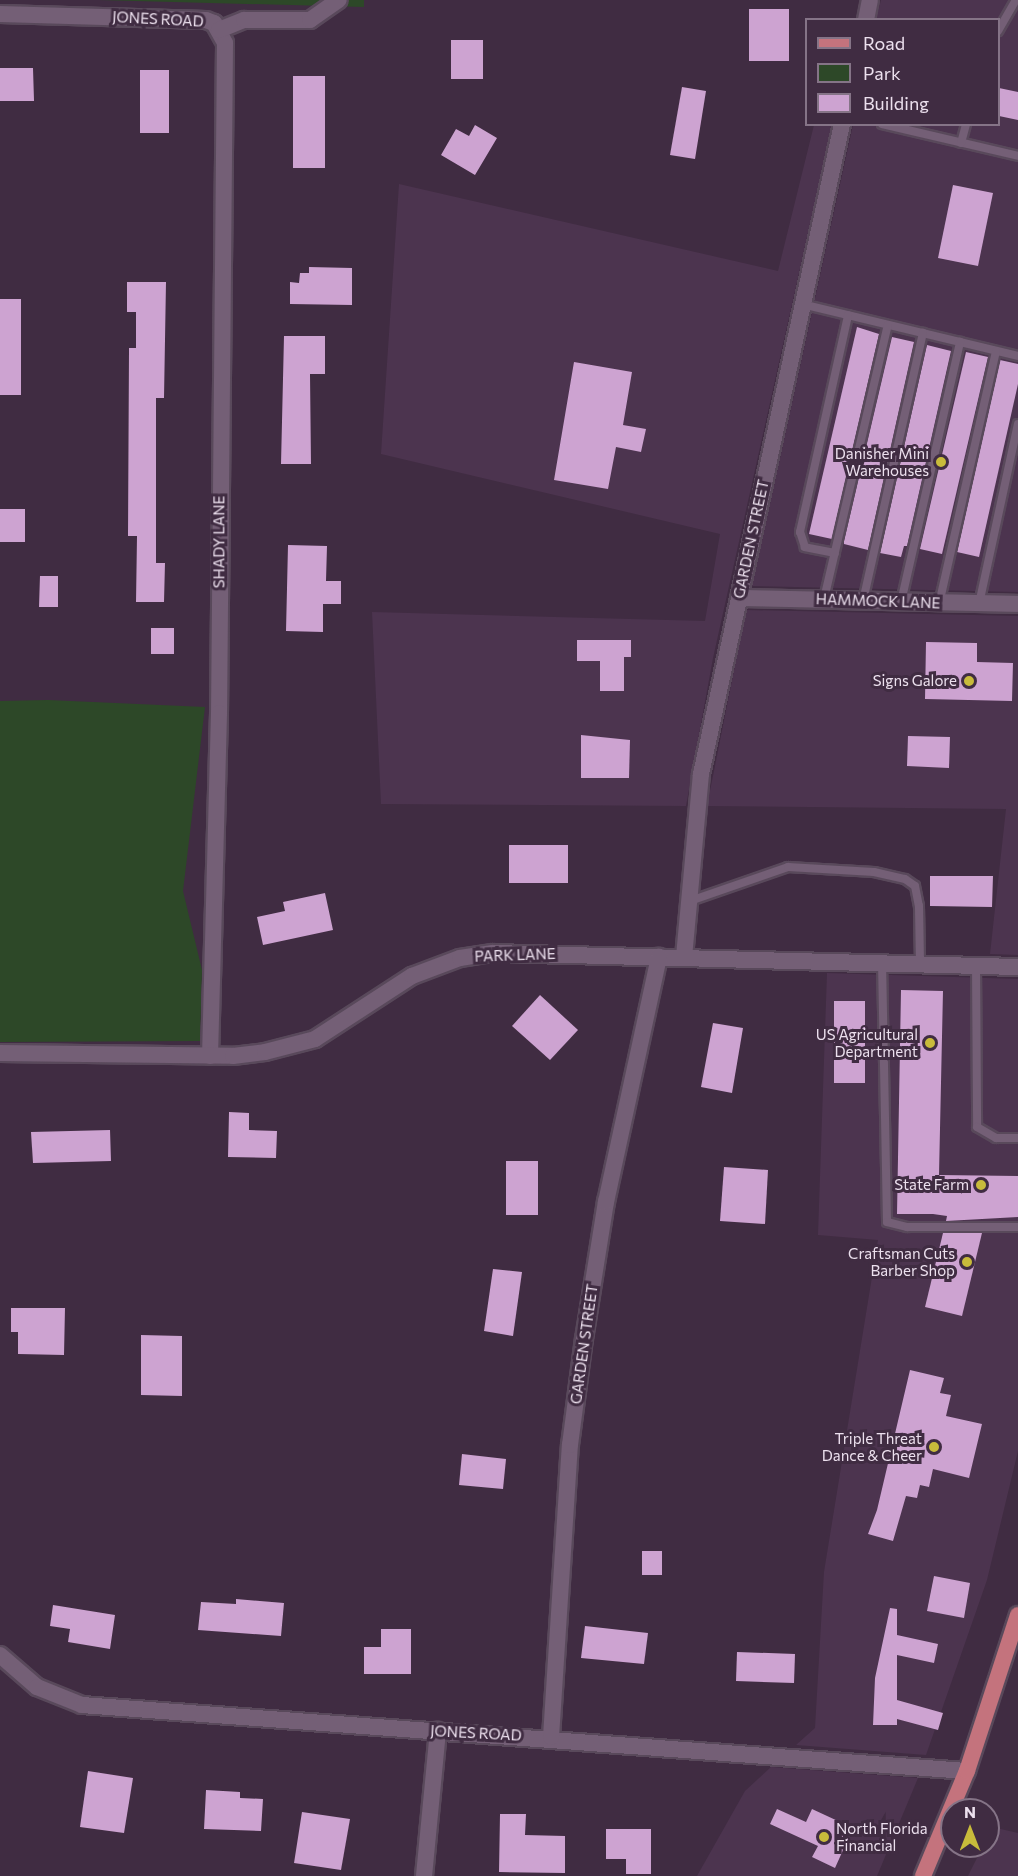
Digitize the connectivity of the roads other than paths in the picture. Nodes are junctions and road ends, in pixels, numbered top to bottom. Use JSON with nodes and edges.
{"nodes":[{"id":1,"x":339,"y":0,"type":"edge"},
{"id":2,"x":870,"y":0,"type":"edge"},
{"id":3,"x":1016,"y":0,"type":"edge"},
{"id":4,"x":0,"y":14,"type":"edge"},
{"id":5,"x":866,"y":18,"type":"edge"},
{"id":6,"x":1000,"y":29,"type":"edge"},
{"id":7,"x":219,"y":30,"type":"junction"},
{"id":8,"x":842,"y":126,"type":"edge"},
{"id":9,"x":890,"y":126,"type":"edge"},
{"id":10,"x":965,"y":126,"type":"edge"},
{"id":11,"x":961,"y":143,"type":"junction"},
{"id":12,"x":1018,"y":156,"type":"edge"},
{"id":13,"x":802,"y":304,"type":"junction"},
{"id":14,"x":848,"y":315,"type":"junction"},
{"id":15,"x":888,"y":325,"type":"junction"},
{"id":16,"x":923,"y":333,"type":"junction"},
{"id":17,"x":960,"y":342,"type":"junction"},
{"id":18,"x":996,"y":351,"type":"junction"},
{"id":19,"x":1018,"y":356,"type":"edge"},
{"id":20,"x":1018,"y":424,"type":"edge"},
{"id":21,"x":834,"y":553,"type":"junction"},
{"id":22,"x":739,"y":598,"type":"junction"},
{"id":23,"x":824,"y":599,"type":"junction"},
{"id":24,"x":863,"y":601,"type":"junction"},
{"id":25,"x":901,"y":603,"type":"junction"},
{"id":26,"x":939,"y":604,"type":"junction"},
{"id":27,"x":979,"y":604,"type":"junction"},
{"id":28,"x":1018,"y":604,"type":"edge"},
{"id":29,"x":687,"y":902,"type":"junction"},
{"id":30,"x":659,"y":957,"type":"junction"},
{"id":31,"x":684,"y":957,"type":"junction"},
{"id":32,"x":882,"y":961,"type":"junction"},
{"id":33,"x":920,"y":963,"type":"junction"},
{"id":34,"x":976,"y":965,"type":"junction"},
{"id":35,"x":1018,"y":967,"type":"edge"},
{"id":36,"x":0,"y":1053,"type":"edge"},
{"id":37,"x":210,"y":1056,"type":"junction"},
{"id":38,"x":1018,"y":1138,"type":"edge"},
{"id":39,"x":1018,"y":1227,"type":"edge"},
{"id":40,"x":1018,"y":1615,"type":"edge"},
{"id":41,"x":0,"y":1655,"type":"edge"},
{"id":42,"x":438,"y":1731,"type":"junction"},
{"id":43,"x":551,"y":1737,"type":"junction"},
{"id":44,"x":968,"y":1771,"type":"junction"},
{"id":45,"x":424,"y":1876,"type":"edge"},
{"id":46,"x":923,"y":1876,"type":"edge"}],
"edges":[{"from":1,"to":7,"type":"street","name":"JONES ROAD"},
{"from":2,"to":5,"type":"street"},
{"from":3,"to":6,"type":"lane"},
{"from":4,"to":7,"type":"street","name":"JONES ROAD"},
{"from":7,"to":37,"type":"street","name":"SHADY LANE"},
{"from":8,"to":13,"type":"street","name":"GARDEN STREET"},
{"from":9,"to":11,"type":"lane"},
{"from":10,"to":11,"type":"lane"},
{"from":11,"to":12,"type":"lane"},
{"from":13,"to":14,"type":"lane"},
{"from":13,"to":22,"type":"street","name":"GARDEN STREET"},
{"from":14,"to":15,"type":"lane"},
{"from":14,"to":21,"type":"lane"},
{"from":15,"to":16,"type":"lane"},
{"from":15,"to":21,"type":"lane"},
{"from":16,"to":17,"type":"lane"},
{"from":16,"to":24,"type":"lane"},
{"from":17,"to":18,"type":"lane"},
{"from":17,"to":25,"type":"lane"},
{"from":18,"to":19,"type":"lane"},
{"from":18,"to":26,"type":"lane"},
{"from":20,"to":27,"type":"lane"},
{"from":21,"to":23,"type":"lane"},
{"from":22,"to":23,"type":"street","name":"HAMMOCK LANE"},
{"from":22,"to":29,"type":"street","name":"GARDEN STREET"},
{"from":23,"to":24,"type":"street","name":"HAMMOCK LANE"},
{"from":24,"to":25,"type":"street","name":"HAMMOCK LANE"},
{"from":25,"to":26,"type":"street","name":"HAMMOCK LANE"},
{"from":26,"to":27,"type":"street","name":"HAMMOCK LANE"},
{"from":27,"to":28,"type":"street","name":"HAMMOCK LANE"},
{"from":29,"to":31,"type":"street","name":"GARDEN STREET"},
{"from":29,"to":33,"type":"lane"},
{"from":30,"to":31,"type":"street","name":"PARK LANE"},
{"from":30,"to":37,"type":"street","name":"PARK LANE"},
{"from":30,"to":43,"type":"street","name":"GARDEN STREET"},
{"from":31,"to":32,"type":"street","name":"PARK LANE"},
{"from":32,"to":33,"type":"street","name":"PARK LANE"},
{"from":32,"to":39,"type":"lane"},
{"from":33,"to":34,"type":"street","name":"PARK LANE"},
{"from":34,"to":35,"type":"street","name":"PARK LANE"},
{"from":34,"to":38,"type":"lane"},
{"from":36,"to":37,"type":"street","name":"PARK LANE"},
{"from":40,"to":44,"type":"main road"},
{"from":41,"to":42,"type":"street","name":"JONES ROAD"},
{"from":42,"to":43,"type":"street","name":"JONES ROAD"},
{"from":42,"to":45,"type":"street"},
{"from":43,"to":44,"type":"street","name":"JONES ROAD"},
{"from":44,"to":46,"type":"main road"}]}
